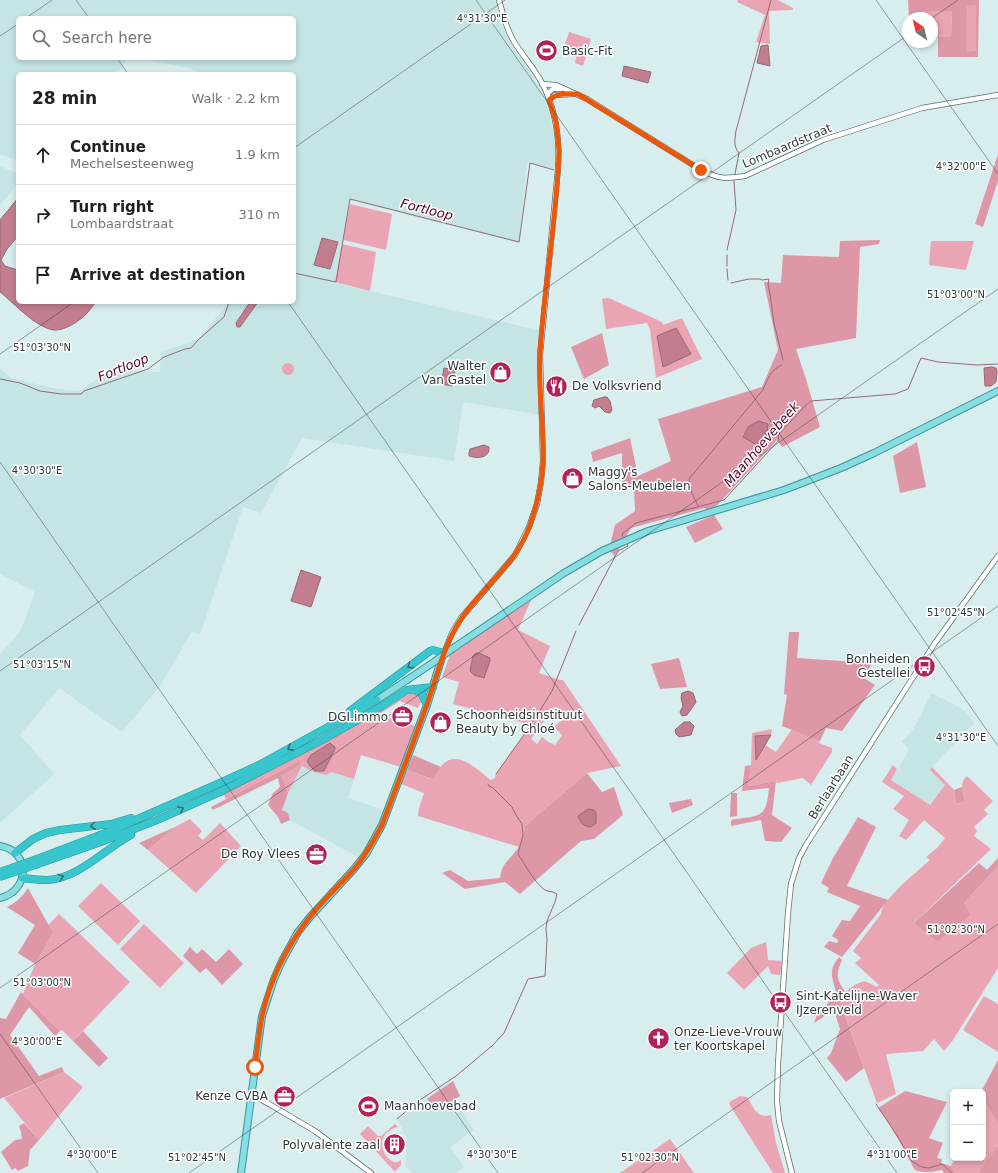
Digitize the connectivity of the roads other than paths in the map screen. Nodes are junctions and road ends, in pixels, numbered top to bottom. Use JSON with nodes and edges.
{"nodes":[{"id":1,"x":499,"y":0,"type":"edge"},
{"id":2,"x":542,"y":84,"type":"junction"},
{"id":3,"x":566,"y":90,"type":"junction"},
{"id":4,"x":547,"y":94,"type":"junction"},
{"id":5,"x":578,"y":94,"type":"junction"},
{"id":6,"x":998,"y":95,"type":"edge"},
{"id":7,"x":549,"y":100,"type":"junction"},
{"id":8,"x":998,"y":391,"type":"edge"},
{"id":9,"x":998,"y":556,"type":"edge"},
{"id":10,"x":444,"y":653,"type":"junction"},
{"id":11,"x":433,"y":687,"type":"junction"},
{"id":12,"x":414,"y":689,"type":"junction"},
{"id":13,"x":377,"y":700,"type":"junction"},
{"id":14,"x":427,"y":705,"type":"junction"},
{"id":15,"x":324,"y":729,"type":"junction"},
{"id":16,"x":312,"y":744,"type":"junction"},
{"id":17,"x":149,"y":815,"type":"junction"},
{"id":18,"x":146,"y":825,"type":"junction"},
{"id":19,"x":0,"y":846,"type":"edge"},
{"id":20,"x":16,"y":853,"type":"junction"},
{"id":21,"x":37,"y":862,"type":"junction"},
{"id":22,"x":0,"y":872,"type":"edge"},
{"id":23,"x":0,"y":877,"type":"edge"},
{"id":24,"x":22,"y":878,"type":"junction"},
{"id":25,"x":0,"y":898,"type":"edge"},
{"id":26,"x":252,"y":1094,"type":"junction"},
{"id":27,"x":241,"y":1173,"type":"edge"},
{"id":28,"x":371,"y":1173,"type":"edge"},
{"id":29,"x":792,"y":1173,"type":"edge"}],
"edges":[{"from":1,"to":2,"type":"street"},
{"from":2,"to":3,"type":"street","name":"Lombaardstraat"},
{"from":2,"to":4,"type":"street"},
{"from":3,"to":4,"type":"street","name":"Lombaardstraat"},
{"from":3,"to":5,"type":"street","name":"Lombaardstraat"},
{"from":4,"to":7,"type":"street"},
{"from":5,"to":6,"type":"street","name":"Lombaardstraat"},
{"from":5,"to":7,"type":"street"},
{"from":7,"to":10,"type":"street"},
{"from":8,"to":13,"type":"main road","bridge":true},
{"from":9,"to":29,"type":"street","name":"Berlaarbaan"},
{"from":10,"to":11,"type":"main road"},
{"from":10,"to":15,"type":"highway","one_way":true},
{"from":11,"to":12,"type":"highway"},
{"from":11,"to":14,"type":"main road"},
{"from":12,"to":14,"type":"highway"},
{"from":12,"to":16,"type":"highway"},
{"from":13,"to":15,"type":"highway"},
{"from":13,"to":16,"type":"highway"},
{"from":14,"to":26,"type":"main road"},
{"from":15,"to":17,"type":"highway","one_way":true},
{"from":18,"to":16,"type":"highway","one_way":true},
{"from":17,"to":20,"type":"highway","one_way":true},
{"from":17,"to":21,"type":"highway"},
{"from":18,"to":21,"type":"highway"},
{"from":24,"to":18,"type":"highway","one_way":true},
{"from":19,"to":20,"type":"main road"},
{"from":20,"to":24,"type":"main road"},
{"from":21,"to":22,"type":"highway","bridge":true},
{"from":21,"to":23,"type":"highway","bridge":true},
{"from":24,"to":25,"type":"main road"},
{"from":26,"to":27,"type":"main road"},
{"from":26,"to":28,"type":"street"}]}
